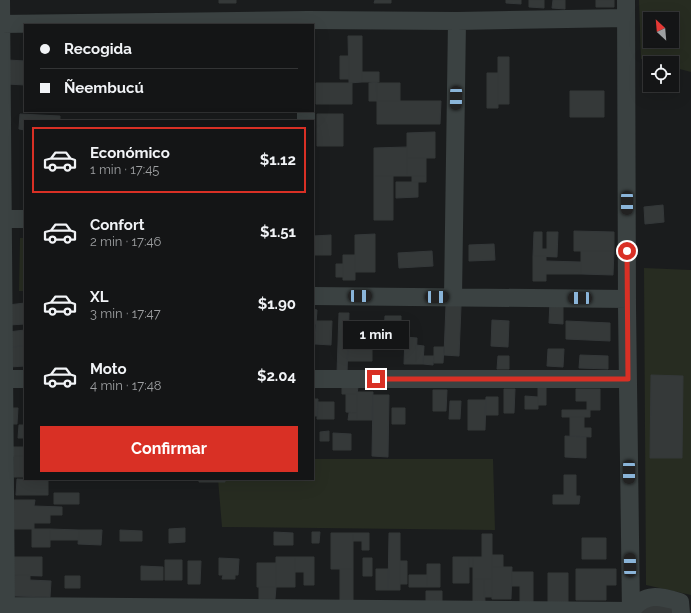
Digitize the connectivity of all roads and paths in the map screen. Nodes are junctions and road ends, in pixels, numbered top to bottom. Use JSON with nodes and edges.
{"nodes":[{"id":1,"x":1,"y":0,"type":"edge"},
{"id":2,"x":626,"y":0,"type":"edge"},
{"id":3,"x":626,"y":18,"type":"junction"},
{"id":4,"x":457,"y":21,"type":"junction"},
{"id":5,"x":308,"y":22,"type":"edge"},
{"id":6,"x":1,"y":24,"type":"junction"},
{"id":7,"x":1,"y":139,"type":"edge"},
{"id":8,"x":3,"y":219,"type":"junction"},
{"id":9,"x":24,"y":219,"type":"edge"},
{"id":10,"x":2,"y":286,"type":"edge"},
{"id":11,"x":314,"y":296,"type":"edge"},
{"id":12,"x":453,"y":297,"type":"junction"},
{"id":13,"x":627,"y":299,"type":"junction"},
{"id":14,"x":4,"y":379,"type":"junction"},
{"id":15,"x":24,"y":379,"type":"edge"},
{"id":16,"x":314,"y":379,"type":"edge"},
{"id":17,"x":628,"y":379,"type":"junction"},
{"id":18,"x":2,"y":417,"type":"edge"},
{"id":19,"x":6,"y":610,"type":"edge"},
{"id":20,"x":631,"y":612,"type":"edge"},
{"id":21,"x":681,"y":613,"type":"edge"}],
"edges":[{"from":1,"to":6,"type":"street"},
{"from":2,"to":3,"type":"street"},
{"from":3,"to":4,"type":"street"},
{"from":3,"to":13,"type":"street"},
{"from":4,"to":5,"type":"street"},
{"from":4,"to":12,"type":"street"},
{"from":5,"to":6,"type":"street"},
{"from":6,"to":7,"type":"street"},
{"from":7,"to":8,"type":"street"},
{"from":8,"to":9,"type":"street"},
{"from":8,"to":10,"type":"street"},
{"from":10,"to":14,"type":"street"},
{"from":11,"to":12,"type":"street"},
{"from":12,"to":13,"type":"street"},
{"from":13,"to":17,"type":"street"},
{"from":14,"to":15,"type":"street"},
{"from":14,"to":18,"type":"street"},
{"from":16,"to":17,"type":"street"},
{"from":17,"to":20,"type":"street"},
{"from":18,"to":19,"type":"street"},
{"from":19,"to":20,"type":"street"},
{"from":20,"to":21,"type":"street"}]}
